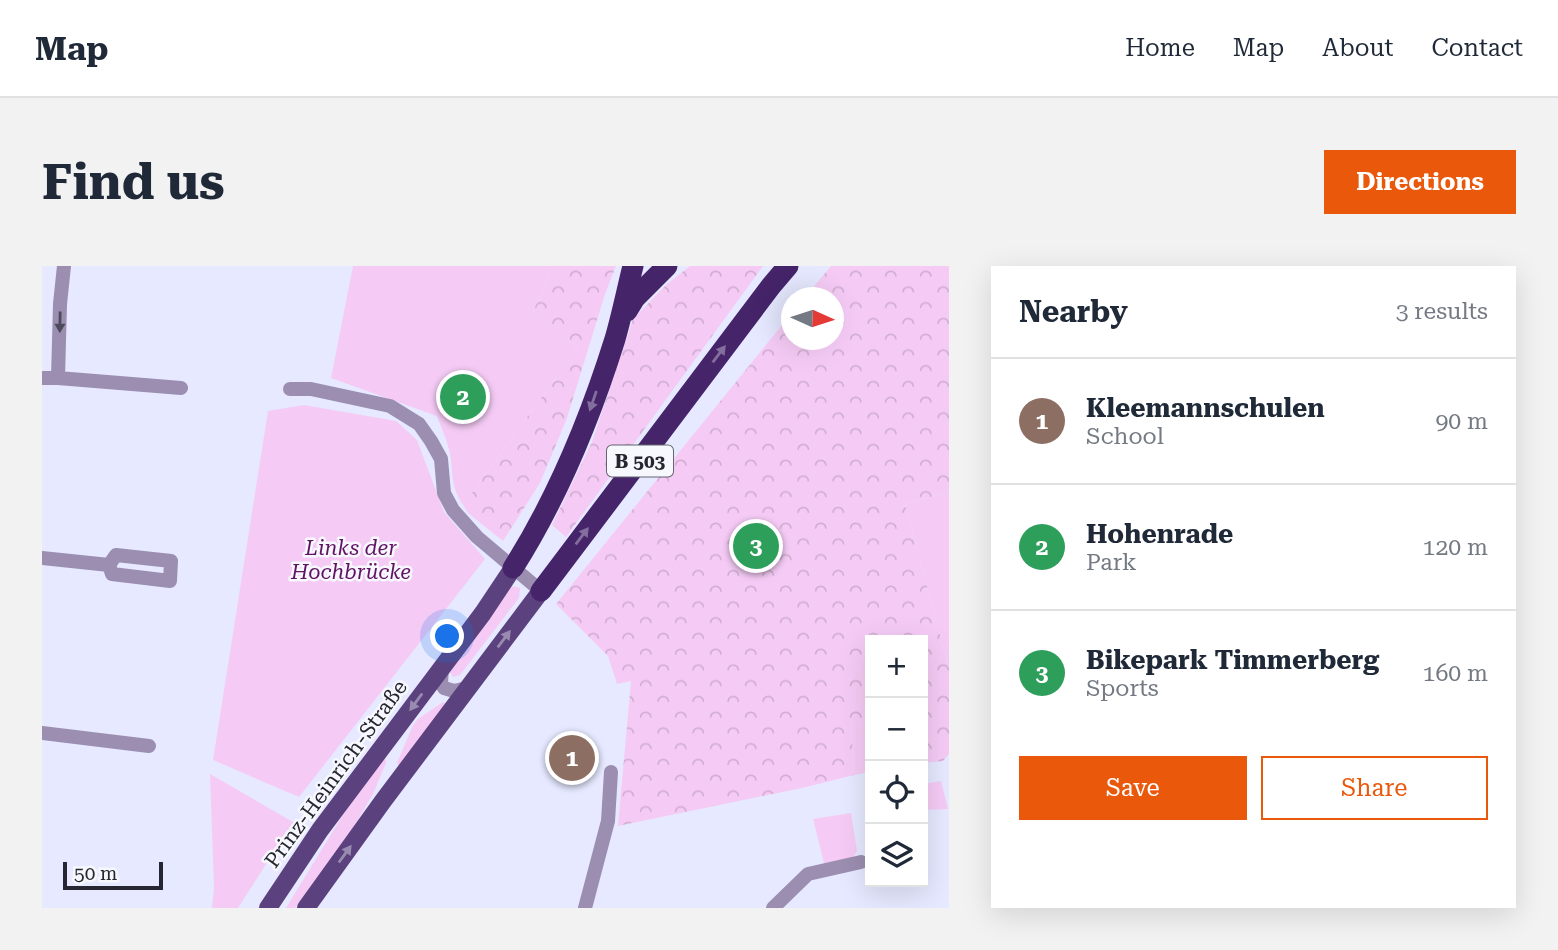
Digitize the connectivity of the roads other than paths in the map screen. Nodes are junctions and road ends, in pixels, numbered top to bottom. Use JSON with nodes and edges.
{"nodes":[{"id":1,"x":64,"y":266,"type":"edge"},
{"id":2,"x":633,"y":266,"type":"edge"},
{"id":3,"x":667,"y":266,"type":"edge"},
{"id":4,"x":781,"y":266,"type":"edge"},
{"id":5,"x":788,"y":266,"type":"edge"},
{"id":6,"x":771,"y":286,"type":"junction"},
{"id":7,"x":619,"y":324,"type":"junction"},
{"id":8,"x":58,"y":377,"type":"junction"},
{"id":9,"x":42,"y":378,"type":"edge"},
{"id":10,"x":181,"y":388,"type":"dead end"},
{"id":11,"x":290,"y":389,"type":"dead end"},
{"id":12,"x":42,"y":558,"type":"edge"},
{"id":13,"x":109,"y":565,"type":"dead end"},
{"id":14,"x":513,"y":568,"type":"junction"},
{"id":15,"x":541,"y":591,"type":"junction"},
{"id":16,"x":442,"y":667,"type":"junction"},
{"id":17,"x":467,"y":688,"type":"junction"},
{"id":18,"x":42,"y":733,"type":"edge"},
{"id":19,"x":149,"y":746,"type":"dead end"},
{"id":20,"x":611,"y":772,"type":"dead end"},
{"id":21,"x":861,"y":862,"type":"dead end"},
{"id":22,"x":268,"y":908,"type":"edge"},
{"id":23,"x":306,"y":908,"type":"edge"},
{"id":24,"x":584,"y":908,"type":"edge"},
{"id":25,"x":773,"y":908,"type":"edge"}],
"edges":[{"from":1,"to":8,"type":"street","one_way":true},
{"from":2,"to":7,"type":"highway","number":"B 503"},
{"from":3,"to":7,"type":"highway"},
{"from":4,"to":6,"type":"highway","number":"B 503"},
{"from":5,"to":6,"type":"highway","number":"B 503"},
{"from":15,"to":6,"type":"highway","number":"B 503","one_way":true},
{"from":7,"to":14,"type":"highway","number":"B 503","one_way":true},
{"from":8,"to":9,"type":"street"},
{"from":8,"to":10,"type":"street"},
{"from":11,"to":14,"type":"street"},
{"from":12,"to":13,"type":"street"},
{"from":14,"to":15,"type":"street"},
{"from":14,"to":16,"type":"main road","name":"Prinz-Heinrich-Straße"},
{"from":17,"to":15,"type":"main road","one_way":true},
{"from":16,"to":17,"type":"street","name":"Prinz-Heinrich-Straße"},
{"from":16,"to":22,"type":"main road","name":"Prinz-Heinrich-Straße","one_way":true},
{"from":23,"to":17,"type":"main road","one_way":true},
{"from":18,"to":19,"type":"street"},
{"from":20,"to":24,"type":"street"},
{"from":21,"to":25,"type":"street"}]}
